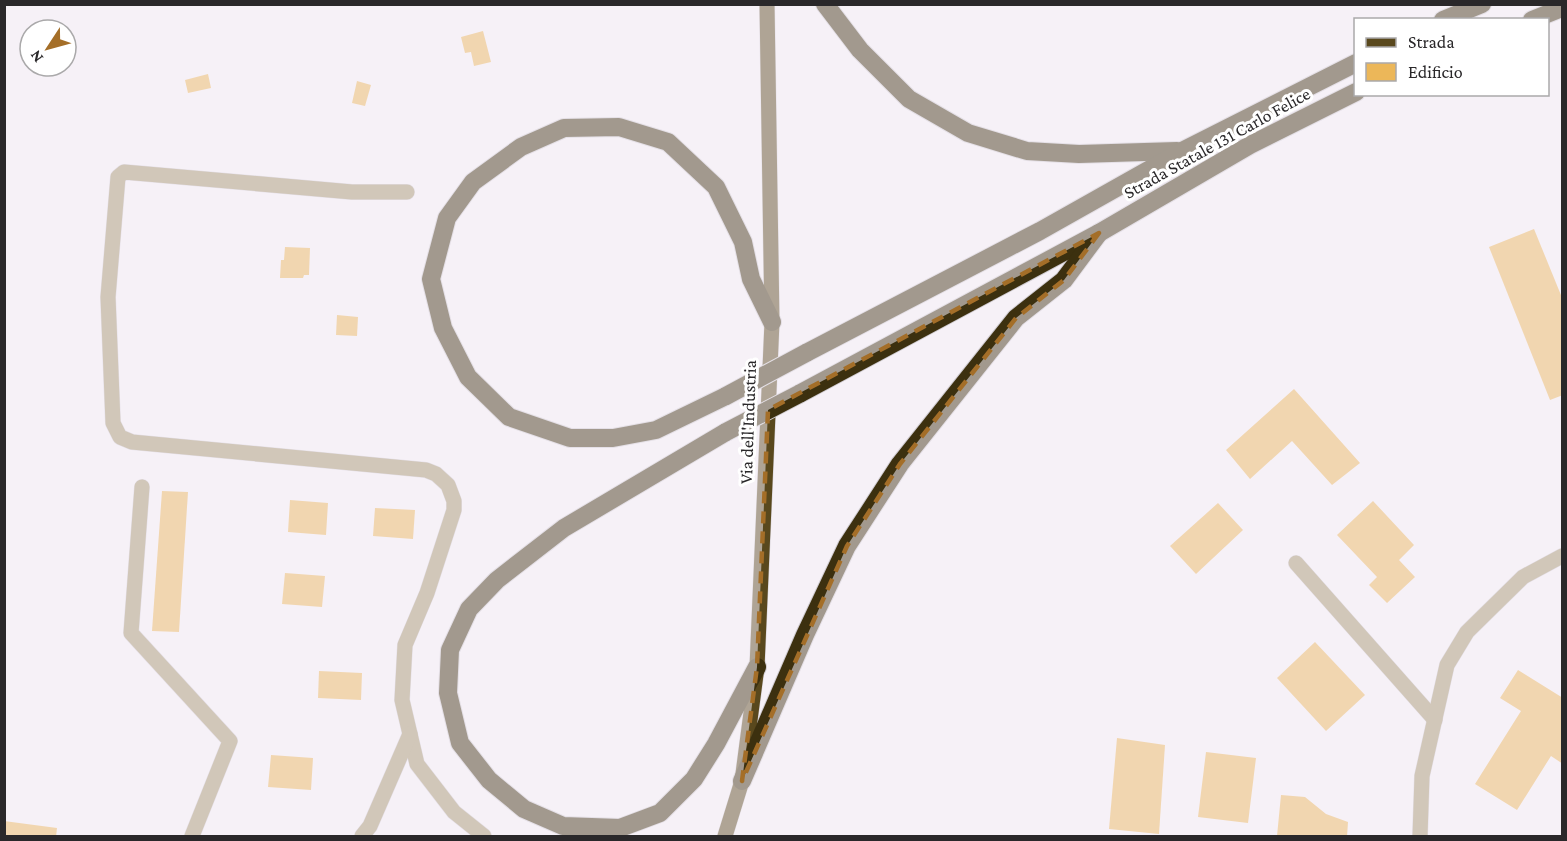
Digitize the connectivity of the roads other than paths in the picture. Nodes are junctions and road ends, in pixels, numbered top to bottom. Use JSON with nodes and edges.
{"nodes":[{"id":1,"x":767,"y":4,"type":"edge"},
{"id":2,"x":825,"y":4,"type":"edge"},
{"id":3,"x":1482,"y":4,"type":"edge"},
{"id":4,"x":1563,"y":8,"type":"edge"},
{"id":5,"x":1448,"y":18,"type":"edge"},
{"id":6,"x":1537,"y":18,"type":"edge"},
{"id":7,"x":1354,"y":64,"type":"edge"},
{"id":8,"x":1354,"y":93,"type":"edge"},
{"id":9,"x":1182,"y":151,"type":"junction"},
{"id":10,"x":407,"y":192,"type":"dead end"},
{"id":11,"x":1100,"y":232,"type":"junction"},
{"id":12,"x":772,"y":322,"type":"junction"},
{"id":13,"x":142,"y":487,"type":"dead end"},
{"id":14,"x":1563,"y":555,"type":"edge"},
{"id":15,"x":1296,"y":563,"type":"dead end"},
{"id":16,"x":757,"y":667,"type":"junction"},
{"id":17,"x":1434,"y":720,"type":"junction"},
{"id":18,"x":410,"y":734,"type":"junction"},
{"id":19,"x":742,"y":781,"type":"junction"},
{"id":20,"x":192,"y":837,"type":"edge"},
{"id":21,"x":362,"y":837,"type":"edge"},
{"id":22,"x":484,"y":837,"type":"edge"},
{"id":23,"x":725,"y":837,"type":"edge"},
{"id":24,"x":1420,"y":837,"type":"edge"}],
"edges":[{"from":1,"to":12,"type":"main road","name":"Via dell'Industria"},
{"from":2,"to":9,"type":"highway"},
{"from":3,"to":5,"type":"highway"},
{"from":4,"to":6,"type":"highway"},
{"from":7,"to":9,"type":"highway","name":"Strada Statale 131 Carlo Felice"},
{"from":8,"to":11,"type":"highway","name":"Strada Statale 131 Carlo Felice"},
{"from":9,"to":12,"type":"highway","name":"Strada Statale 131 Carlo Felice","bridge":true},
{"from":10,"to":18,"type":"street"},
{"from":11,"to":16,"type":"highway","name":"Strada Statale 131 Carlo Felice","bridge":true},
{"from":11,"to":19,"type":"highway"},
{"from":12,"to":16,"type":"main road","name":"Via dell'Industria"},
{"from":13,"to":20,"type":"street"},
{"from":14,"to":17,"type":"street"},
{"from":15,"to":17,"type":"street"},
{"from":16,"to":19,"type":"main road","name":"Via dell'Industria"},
{"from":17,"to":24,"type":"street"},
{"from":18,"to":21,"type":"street"},
{"from":18,"to":22,"type":"street"},
{"from":19,"to":23,"type":"main road","name":"Via dell'Industria"}]}
